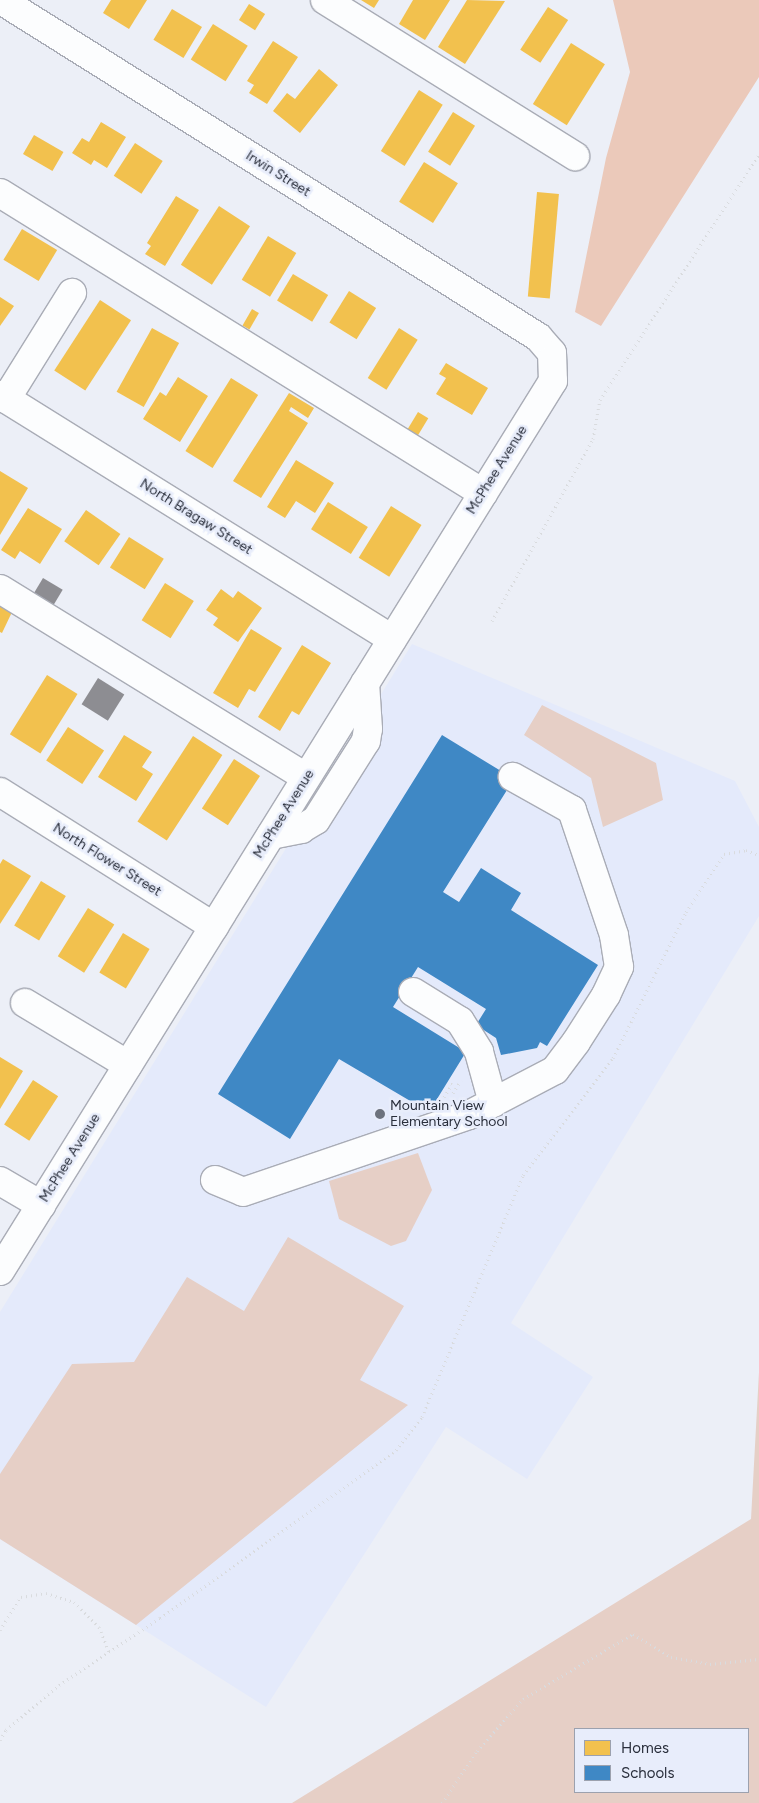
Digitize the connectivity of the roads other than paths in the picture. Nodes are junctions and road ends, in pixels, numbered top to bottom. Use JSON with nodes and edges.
{"nodes":[{"id":1,"x":325,"y":0,"type":"edge"},
{"id":2,"x":4,"y":4,"type":"edge"},
{"id":3,"x":575,"y":156,"type":"dead end"},
{"id":4,"x":0,"y":193,"type":"edge"},
{"id":5,"x":72,"y":293,"type":"dead end"},
{"id":6,"x":552,"y":353,"type":"joint"},
{"id":7,"x":3,"y":397,"type":"edge"},
{"id":8,"x":482,"y":493,"type":"junction"},
{"id":9,"x":0,"y":589,"type":"edge"},
{"id":10,"x":392,"y":639,"type":"junction"},
{"id":11,"x":365,"y":683,"type":"junction"},
{"id":12,"x":306,"y":777,"type":"junction"},
{"id":13,"x":513,"y":777,"type":"dead end"},
{"id":14,"x":0,"y":792,"type":"edge"},
{"id":15,"x":270,"y":835,"type":"junction"},
{"id":16,"x":214,"y":927,"type":"junction"},
{"id":17,"x":413,"y":992,"type":"dead end"},
{"id":18,"x":25,"y":1003,"type":"dead end"},
{"id":19,"x":128,"y":1065,"type":"junction"},
{"id":20,"x":493,"y":1103,"type":"junction"},
{"id":21,"x":215,"y":1180,"type":"dead end"},
{"id":22,"x":0,"y":1181,"type":"edge"},
{"id":23,"x":40,"y":1206,"type":"junction"},
{"id":24,"x":0,"y":1271,"type":"edge"}],
"edges":[{"from":1,"to":3,"type":"street"},
{"from":2,"to":6,"type":"street","name":"Irwin Street"},
{"from":4,"to":8,"type":"street"},
{"from":5,"to":7,"type":"street"},
{"from":6,"to":8,"type":"street","name":"McPhee Avenue"},
{"from":7,"to":10,"type":"street","name":"North Bragaw Street"},
{"from":8,"to":10,"type":"street","name":"McPhee Avenue"},
{"from":9,"to":12,"type":"street"},
{"from":10,"to":11,"type":"street","name":"McPhee Avenue"},
{"from":11,"to":12,"type":"street","name":"McPhee Avenue"},
{"from":11,"to":15,"type":"street"},
{"from":12,"to":15,"type":"street","name":"McPhee Avenue"},
{"from":13,"to":20,"type":"street"},
{"from":14,"to":16,"type":"street","name":"North Flower Street"},
{"from":15,"to":16,"type":"street","name":"McPhee Avenue"},
{"from":16,"to":19,"type":"street","name":"McPhee Avenue"},
{"from":17,"to":20,"type":"street"},
{"from":18,"to":19,"type":"street"},
{"from":19,"to":23,"type":"street","name":"McPhee Avenue"},
{"from":20,"to":21,"type":"street"},
{"from":22,"to":23,"type":"street"},
{"from":23,"to":24,"type":"street","name":"McPhee Avenue"}]}
